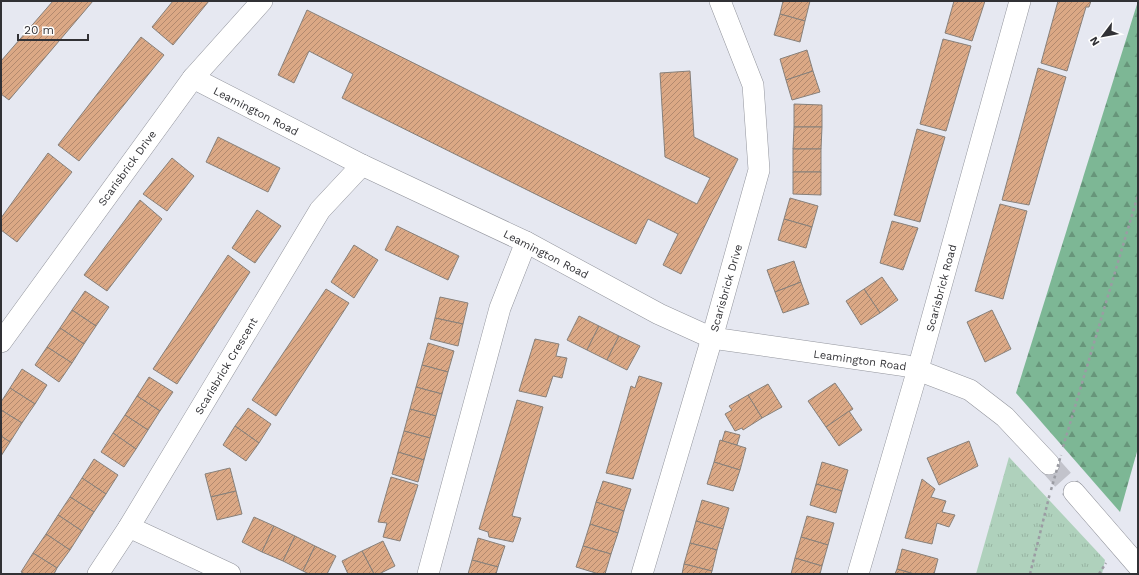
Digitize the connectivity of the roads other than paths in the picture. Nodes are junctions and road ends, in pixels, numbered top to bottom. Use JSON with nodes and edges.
{"nodes":[{"id":1,"x":262,"y":1,"type":"edge"},
{"id":2,"x":720,"y":1,"type":"edge"},
{"id":3,"x":1020,"y":1,"type":"edge"},
{"id":4,"x":193,"y":78,"type":"junction"},
{"id":5,"x":362,"y":165,"type":"junction"},
{"id":6,"x":526,"y":242,"type":"junction"},
{"id":7,"x":712,"y":338,"type":"junction"},
{"id":8,"x":1,"y":342,"type":"edge"},
{"id":9,"x":918,"y":369,"type":"junction"},
{"id":10,"x":1055,"y":460,"type":"tunnel mouth"},
{"id":11,"x":1074,"y":492,"type":"tunnel mouth"},
{"id":12,"x":129,"y":527,"type":"junction"},
{"id":13,"x":1138,"y":566,"type":"edge"},
{"id":14,"x":98,"y":574,"type":"edge"},
{"id":15,"x":230,"y":574,"type":"edge"},
{"id":16,"x":428,"y":574,"type":"edge"},
{"id":17,"x":642,"y":574,"type":"edge"},
{"id":18,"x":858,"y":574,"type":"edge"}],
"edges":[{"from":1,"to":4,"type":"street","name":"Scarisbrick Drive"},
{"from":2,"to":7,"type":"street","name":"Scarisbrick Drive"},
{"from":3,"to":9,"type":"street","name":"Scarisbrick Road"},
{"from":4,"to":5,"type":"street","name":"Leamington Road"},
{"from":4,"to":8,"type":"street","name":"Scarisbrick Drive"},
{"from":5,"to":6,"type":"street","name":"Leamington Road"},
{"from":5,"to":12,"type":"street","name":"Scarisbrick Crescent"},
{"from":6,"to":7,"type":"street","name":"Leamington Road"},
{"from":6,"to":16,"type":"street"},
{"from":7,"to":9,"type":"street","name":"Leamington Road"},
{"from":7,"to":17,"type":"street","name":"Scarisbrick Drive"},
{"from":9,"to":10,"type":"street","name":"Leamington Road"},
{"from":9,"to":18,"type":"street","name":"Scarisbrick Road"},
{"from":11,"to":13,"type":"street"},
{"from":12,"to":14,"type":"street","name":"Scarisbrick Crescent"},
{"from":12,"to":15,"type":"street"}]}
